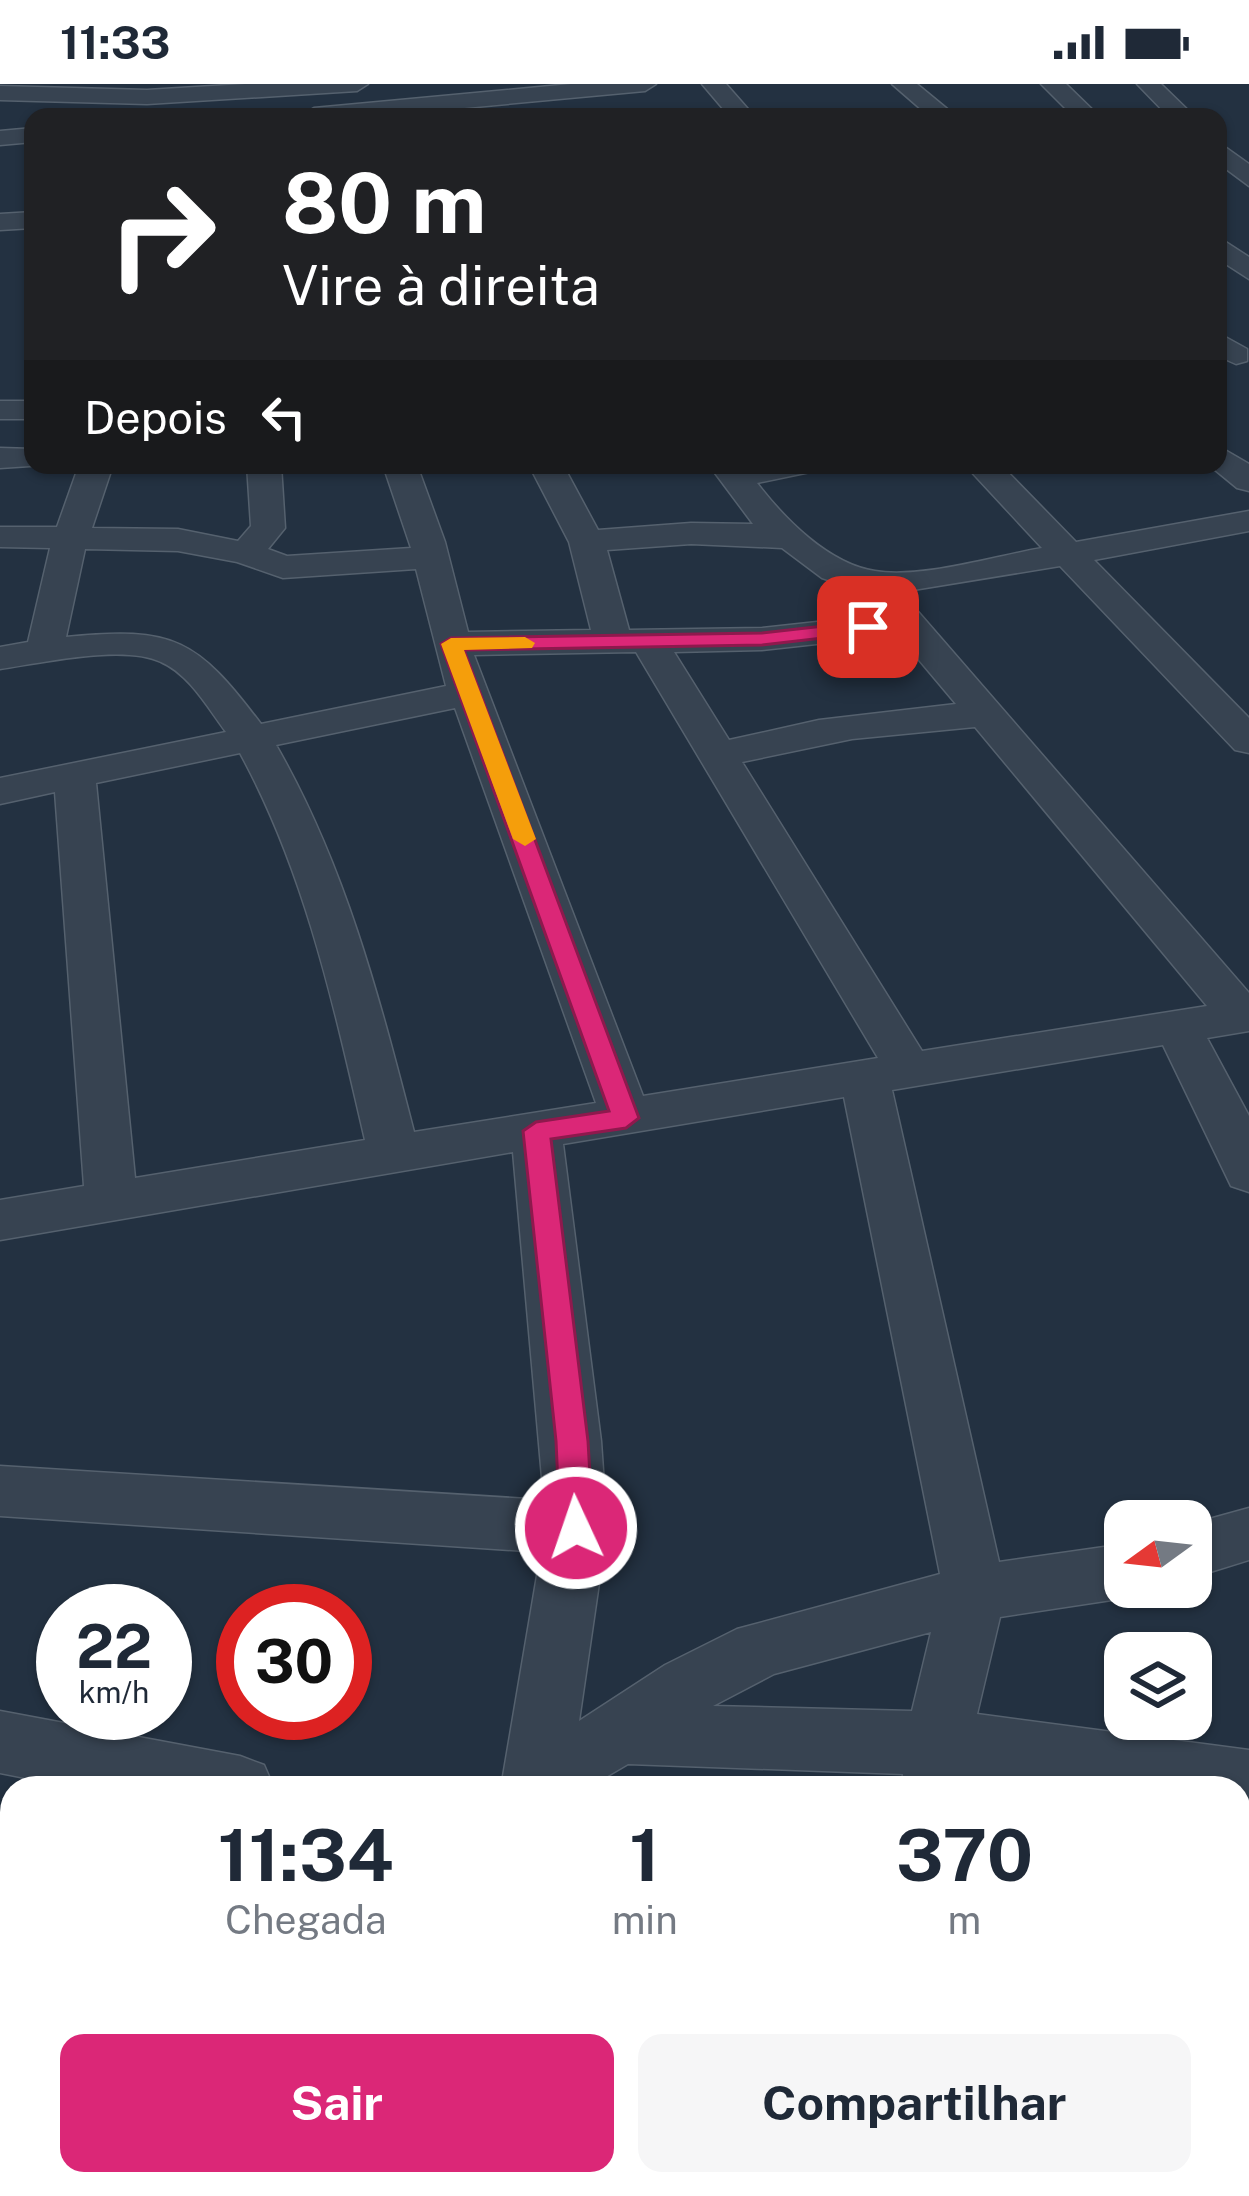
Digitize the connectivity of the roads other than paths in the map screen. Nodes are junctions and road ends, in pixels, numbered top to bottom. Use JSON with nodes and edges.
{"nodes":[{"id":1,"x":357,"y":84,"type":"edge"},
{"id":2,"x":373,"y":84,"type":"edge"},
{"id":3,"x":645,"y":84,"type":"edge"},
{"id":4,"x":713,"y":84,"type":"edge"},
{"id":5,"x":903,"y":84,"type":"edge"},
{"id":6,"x":1052,"y":84,"type":"edge"},
{"id":7,"x":1148,"y":84,"type":"edge"},
{"id":8,"x":246,"y":87,"type":"edge"},
{"id":9,"x":121,"y":89,"type":"edge"},
{"id":10,"x":585,"y":91,"type":"junction"},
{"id":11,"x":0,"y":93,"type":"edge"},
{"id":12,"x":444,"y":102,"type":"edge"},
{"id":13,"x":550,"y":106,"type":"edge"},
{"id":14,"x":409,"y":107,"type":"junction"},
{"id":15,"x":397,"y":108,"type":"edge"},
{"id":16,"x":601,"y":108,"type":"edge"},
{"id":17,"x":735,"y":108,"type":"edge"},
{"id":18,"x":934,"y":108,"type":"edge"},
{"id":19,"x":1078,"y":108,"type":"edge"},
{"id":20,"x":1173,"y":108,"type":"edge"},
{"id":21,"x":1227,"y":158,"type":"edge"},
{"id":22,"x":1249,"y":179,"type":"edge"},
{"id":23,"x":93,"y":474,"type":"edge"},
{"id":24,"x":265,"y":474,"type":"edge"},
{"id":25,"x":403,"y":474,"type":"edge"},
{"id":26,"x":551,"y":474,"type":"edge"},
{"id":27,"x":733,"y":474,"type":"edge"},
{"id":28,"x":991,"y":474,"type":"edge"},
{"id":29,"x":1249,"y":520,"type":"edge"},
{"id":30,"x":0,"y":537,"type":"edge"},
{"id":31,"x":72,"y":539,"type":"junction"},
{"id":32,"x":796,"y":539,"type":"junction"},
{"id":33,"x":586,"y":542,"type":"junction"},
{"id":34,"x":1068,"y":552,"type":"junction"},
{"id":35,"x":246,"y":553,"type":"junction"},
{"id":36,"x":429,"y":558,"type":"junction"},
{"id":37,"x":874,"y":583,"type":"junction"},
{"id":38,"x":906,"y":622,"type":"junction"},
{"id":39,"x":631,"y":642,"type":"junction"},
{"id":40,"x":451,"y":644,"type":"junction"},
{"id":41,"x":44,"y":651,"type":"junction"},
{"id":42,"x":0,"y":658,"type":"edge"},
{"id":43,"x":468,"y":692,"type":"junction"},
{"id":44,"x":990,"y":714,"type":"junction"},
{"id":45,"x":255,"y":738,"type":"junction"},
{"id":46,"x":1249,"y":741,"type":"edge"},
{"id":47,"x":718,"y":756,"type":"junction"},
{"id":48,"x":75,"y":778,"type":"junction"},
{"id":49,"x":0,"y":791,"type":"edge"},
{"id":50,"x":1246,"y":1016,"type":"edge"},
{"id":51,"x":1177,"y":1027,"type":"junction"},
{"id":52,"x":887,"y":1075,"type":"junction"},
{"id":53,"x":626,"y":1118,"type":"junction"},
{"id":54,"x":536,"y":1131,"type":"junction"},
{"id":55,"x":394,"y":1151,"type":"junction"},
{"id":56,"x":1249,"y":1173,"type":"edge"},
{"id":57,"x":111,"y":1201,"type":"junction"},
{"id":58,"x":0,"y":1220,"type":"edge"},
{"id":59,"x":0,"y":1491,"type":"edge"},
{"id":60,"x":576,"y":1528,"type":"junction"},
{"id":61,"x":1249,"y":1534,"type":"edge"},
{"id":62,"x":1212,"y":1545,"type":"edge"},
{"id":63,"x":1104,"y":1574,"type":"edge"},
{"id":64,"x":974,"y":1593,"type":"junction"},
{"id":65,"x":620,"y":1733,"type":"junction"},
{"id":66,"x":0,"y":1742,"type":"edge"},
{"id":67,"x":937,"y":1764,"type":"edge"},
{"id":68,"x":177,"y":1776,"type":"edge"},
{"id":69,"x":536,"y":1776,"type":"edge"},
{"id":70,"x":548,"y":1776,"type":"edge"},
{"id":71,"x":1145,"y":1776,"type":"edge"}],
"edges":[{"from":1,"to":8,"type":"street"},
{"from":2,"to":14,"type":"street"},
{"from":3,"to":10,"type":"street"},
{"from":4,"to":17,"type":"street"},
{"from":5,"to":18,"type":"street"},
{"from":6,"to":19,"type":"street"},
{"from":7,"to":20,"type":"street"},
{"from":8,"to":9,"type":"street"},
{"from":9,"to":11,"type":"street"},
{"from":10,"to":13,"type":"street"},
{"from":10,"to":16,"type":"street"},
{"from":12,"to":13,"type":"street"},
{"from":12,"to":14,"type":"street"},
{"from":14,"to":15,"type":"street"},
{"from":21,"to":22,"type":"street"},
{"from":23,"to":31,"type":"street"},
{"from":24,"to":35,"type":"street"},
{"from":25,"to":36,"type":"street"},
{"from":26,"to":33,"type":"street"},
{"from":27,"to":32,"type":"street"},
{"from":28,"to":34,"type":"street"},
{"from":29,"to":34,"type":"street"},
{"from":30,"to":31,"type":"street"},
{"from":31,"to":35,"type":"street"},
{"from":31,"to":41,"type":"street"},
{"from":32,"to":33,"type":"street"},
{"from":32,"to":37,"type":"street"},
{"from":33,"to":39,"type":"street"},
{"from":34,"to":37,"type":"street"},
{"from":34,"to":46,"type":"street"},
{"from":35,"to":36,"type":"street"},
{"from":36,"to":40,"type":"street"},
{"from":37,"to":38,"type":"street"},
{"from":38,"to":39,"type":"street"},
{"from":38,"to":44,"type":"street"},
{"from":39,"to":40,"type":"street"},
{"from":39,"to":47,"type":"street"},
{"from":40,"to":43,"type":"street"},
{"from":41,"to":42,"type":"street"},
{"from":41,"to":45,"type":"street"},
{"from":43,"to":45,"type":"street"},
{"from":43,"to":53,"type":"street"},
{"from":44,"to":47,"type":"street"},
{"from":44,"to":50,"type":"street"},
{"from":45,"to":48,"type":"street"},
{"from":45,"to":55,"type":"street"},
{"from":47,"to":52,"type":"street"},
{"from":48,"to":49,"type":"street"},
{"from":48,"to":57,"type":"street"},
{"from":50,"to":51,"type":"street"},
{"from":51,"to":52,"type":"street"},
{"from":51,"to":56,"type":"street"},
{"from":52,"to":53,"type":"street"},
{"from":52,"to":64,"type":"street"},
{"from":53,"to":54,"type":"street"},
{"from":54,"to":55,"type":"street"},
{"from":54,"to":60,"type":"street"},
{"from":55,"to":57,"type":"street"},
{"from":57,"to":58,"type":"street"},
{"from":59,"to":60,"type":"street"},
{"from":60,"to":69,"type":"street"},
{"from":61,"to":62,"type":"street"},
{"from":63,"to":64,"type":"street"},
{"from":64,"to":65,"type":"street"},
{"from":64,"to":67,"type":"street"},
{"from":65,"to":67,"type":"street"},
{"from":65,"to":70,"type":"street"},
{"from":66,"to":68,"type":"street"},
{"from":67,"to":71,"type":"street"}]}
